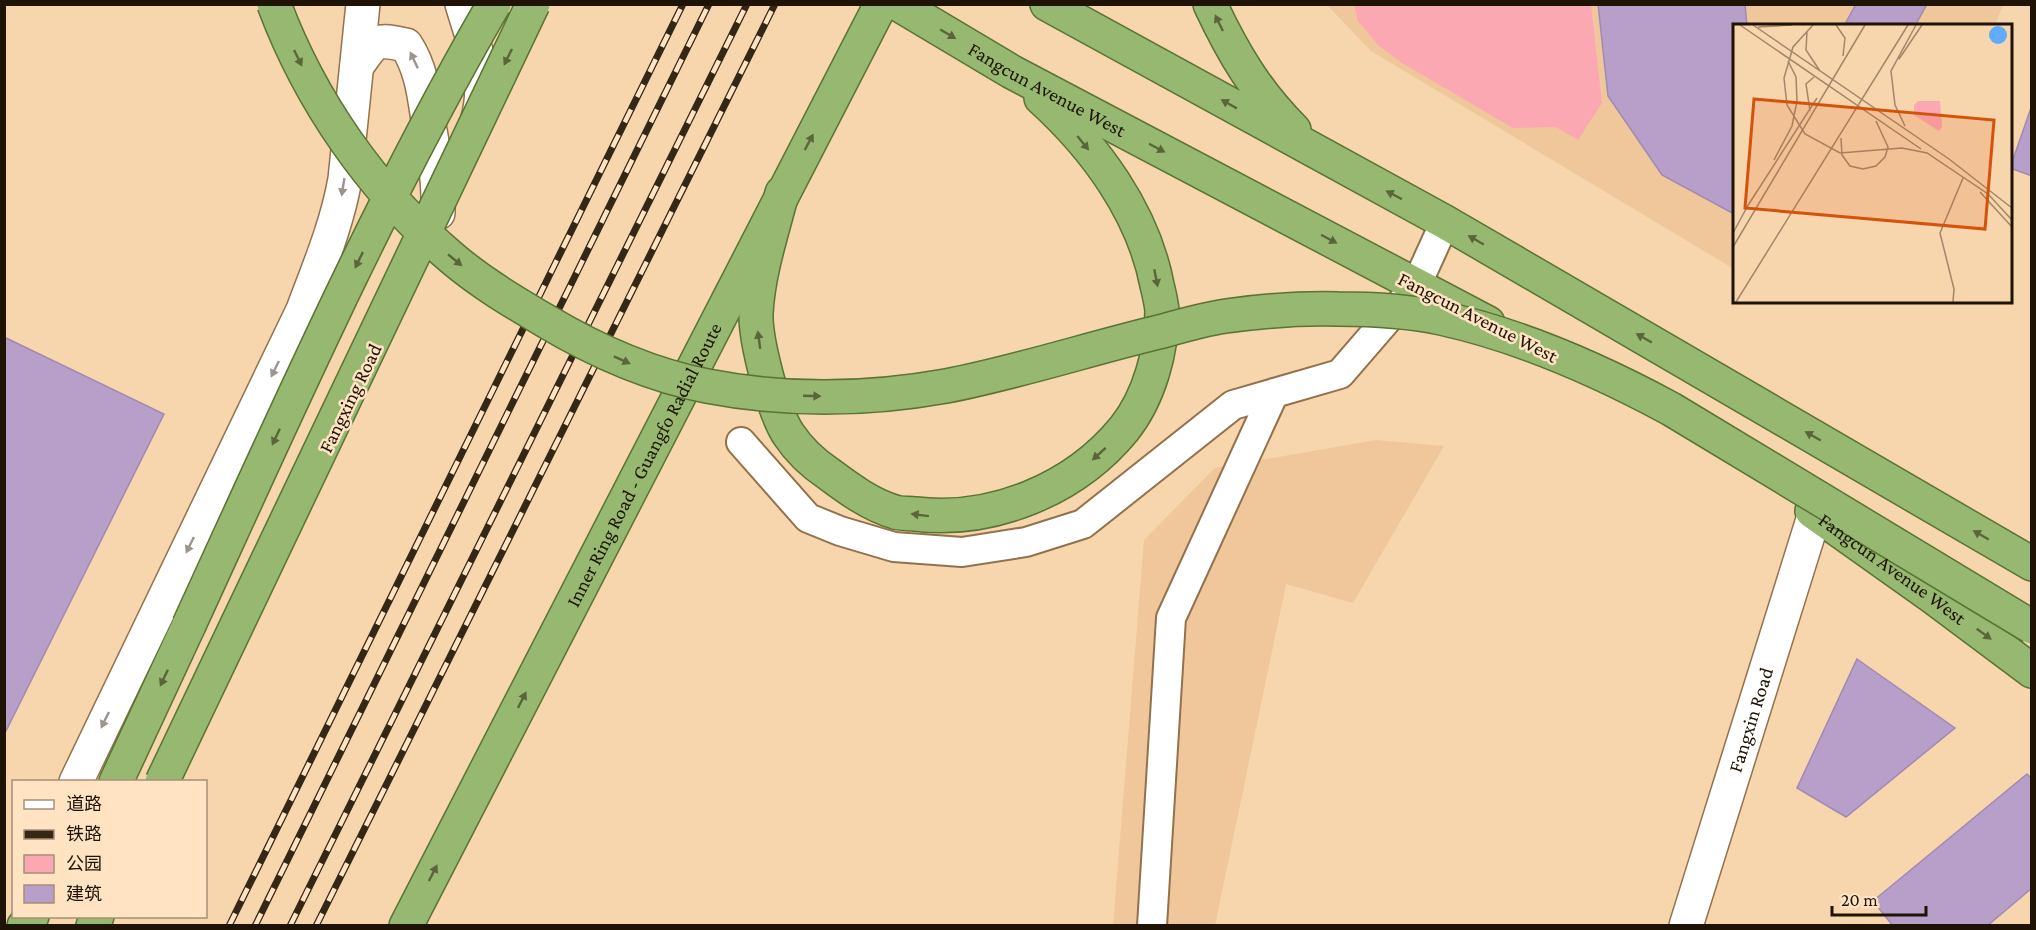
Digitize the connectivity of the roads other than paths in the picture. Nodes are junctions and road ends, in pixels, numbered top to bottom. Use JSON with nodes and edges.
{"nodes":[{"id":1,"x":274,"y":4,"type":"edge"},
{"id":2,"x":363,"y":4,"type":"edge"},
{"id":3,"x":462,"y":4,"type":"edge"},
{"id":4,"x":494,"y":4,"type":"edge"},
{"id":5,"x":534,"y":4,"type":"edge"},
{"id":6,"x":881,"y":4,"type":"edge"},
{"id":7,"x":898,"y":4,"type":"edge"},
{"id":8,"x":1047,"y":4,"type":"edge"},
{"id":9,"x":1210,"y":4,"type":"edge"},
{"id":10,"x":357,"y":66,"type":"junction"},
{"id":11,"x":1012,"y":72,"type":"junction"},
{"id":12,"x":1316,"y":153,"type":"junction"},
{"id":13,"x":782,"y":193,"type":"junction"},
{"id":14,"x":438,"y":221,"type":"junction"},
{"id":15,"x":1445,"y":222,"type":"junction"},
{"id":16,"x":1416,"y":286,"type":"junction"},
{"id":17,"x":1274,"y":393,"type":"junction"},
{"id":18,"x":741,"y":442,"type":"dead end"},
{"id":19,"x":1815,"y":513,"type":"junction"},
{"id":20,"x":2031,"y":564,"type":"edge"},
{"id":21,"x":2031,"y":627,"type":"edge"},
{"id":22,"x":2031,"y":671,"type":"edge"},
{"id":23,"x":77,"y":780,"type":"edge"},
{"id":24,"x":117,"y":780,"type":"edge"},
{"id":25,"x":163,"y":780,"type":"edge"},
{"id":26,"x":168,"y":780,"type":"edge"},
{"id":27,"x":406,"y":926,"type":"edge"},
{"id":28,"x":1152,"y":926,"type":"edge"},
{"id":29,"x":1686,"y":926,"type":"edge"}],
"edges":[{"from":1,"to":21,"type":"highway","one_way":true,"bridge":true},
{"from":2,"to":10,"type":"street"},
{"from":3,"to":14,"type":"street","name":"Fangxing Road"},
{"from":4,"to":24,"type":"highway","one_way":true,"bridge":true},
{"from":5,"to":25,"type":"highway","one_way":true,"bridge":true},
{"from":13,"to":6,"type":"highway","name":"Inner Ring Road - Guangfo Radial Route","one_way":true},
{"from":7,"to":11,"type":"highway","name":"Fangcun Avenue West","one_way":true},
{"from":12,"to":8,"type":"highway","one_way":true},
{"from":12,"to":9,"type":"highway","one_way":true},
{"from":14,"to":10,"type":"street","one_way":true},
{"from":10,"to":23,"type":"street","one_way":true},
{"from":11,"to":13,"type":"highway","one_way":true,"bridge":true},
{"from":11,"to":16,"type":"highway","name":"Fangcun Avenue West","one_way":true},
{"from":15,"to":12,"type":"highway","one_way":true},
{"from":27,"to":13,"type":"highway","name":"Inner Ring Road - Guangfo Radial Route","one_way":true},
{"from":14,"to":26,"type":"street","name":"Fangxing Road"},
{"from":15,"to":16,"type":"street"},
{"from":20,"to":15,"type":"highway","one_way":true},
{"from":16,"to":17,"type":"street"},
{"from":16,"to":19,"type":"highway","name":"Fangcun Avenue West"},
{"from":17,"to":18,"type":"street"},
{"from":17,"to":28,"type":"street"},
{"from":19,"to":22,"type":"highway","name":"Fangcun Avenue West","one_way":true},
{"from":19,"to":29,"type":"street","name":"Fangxin Road"}]}
